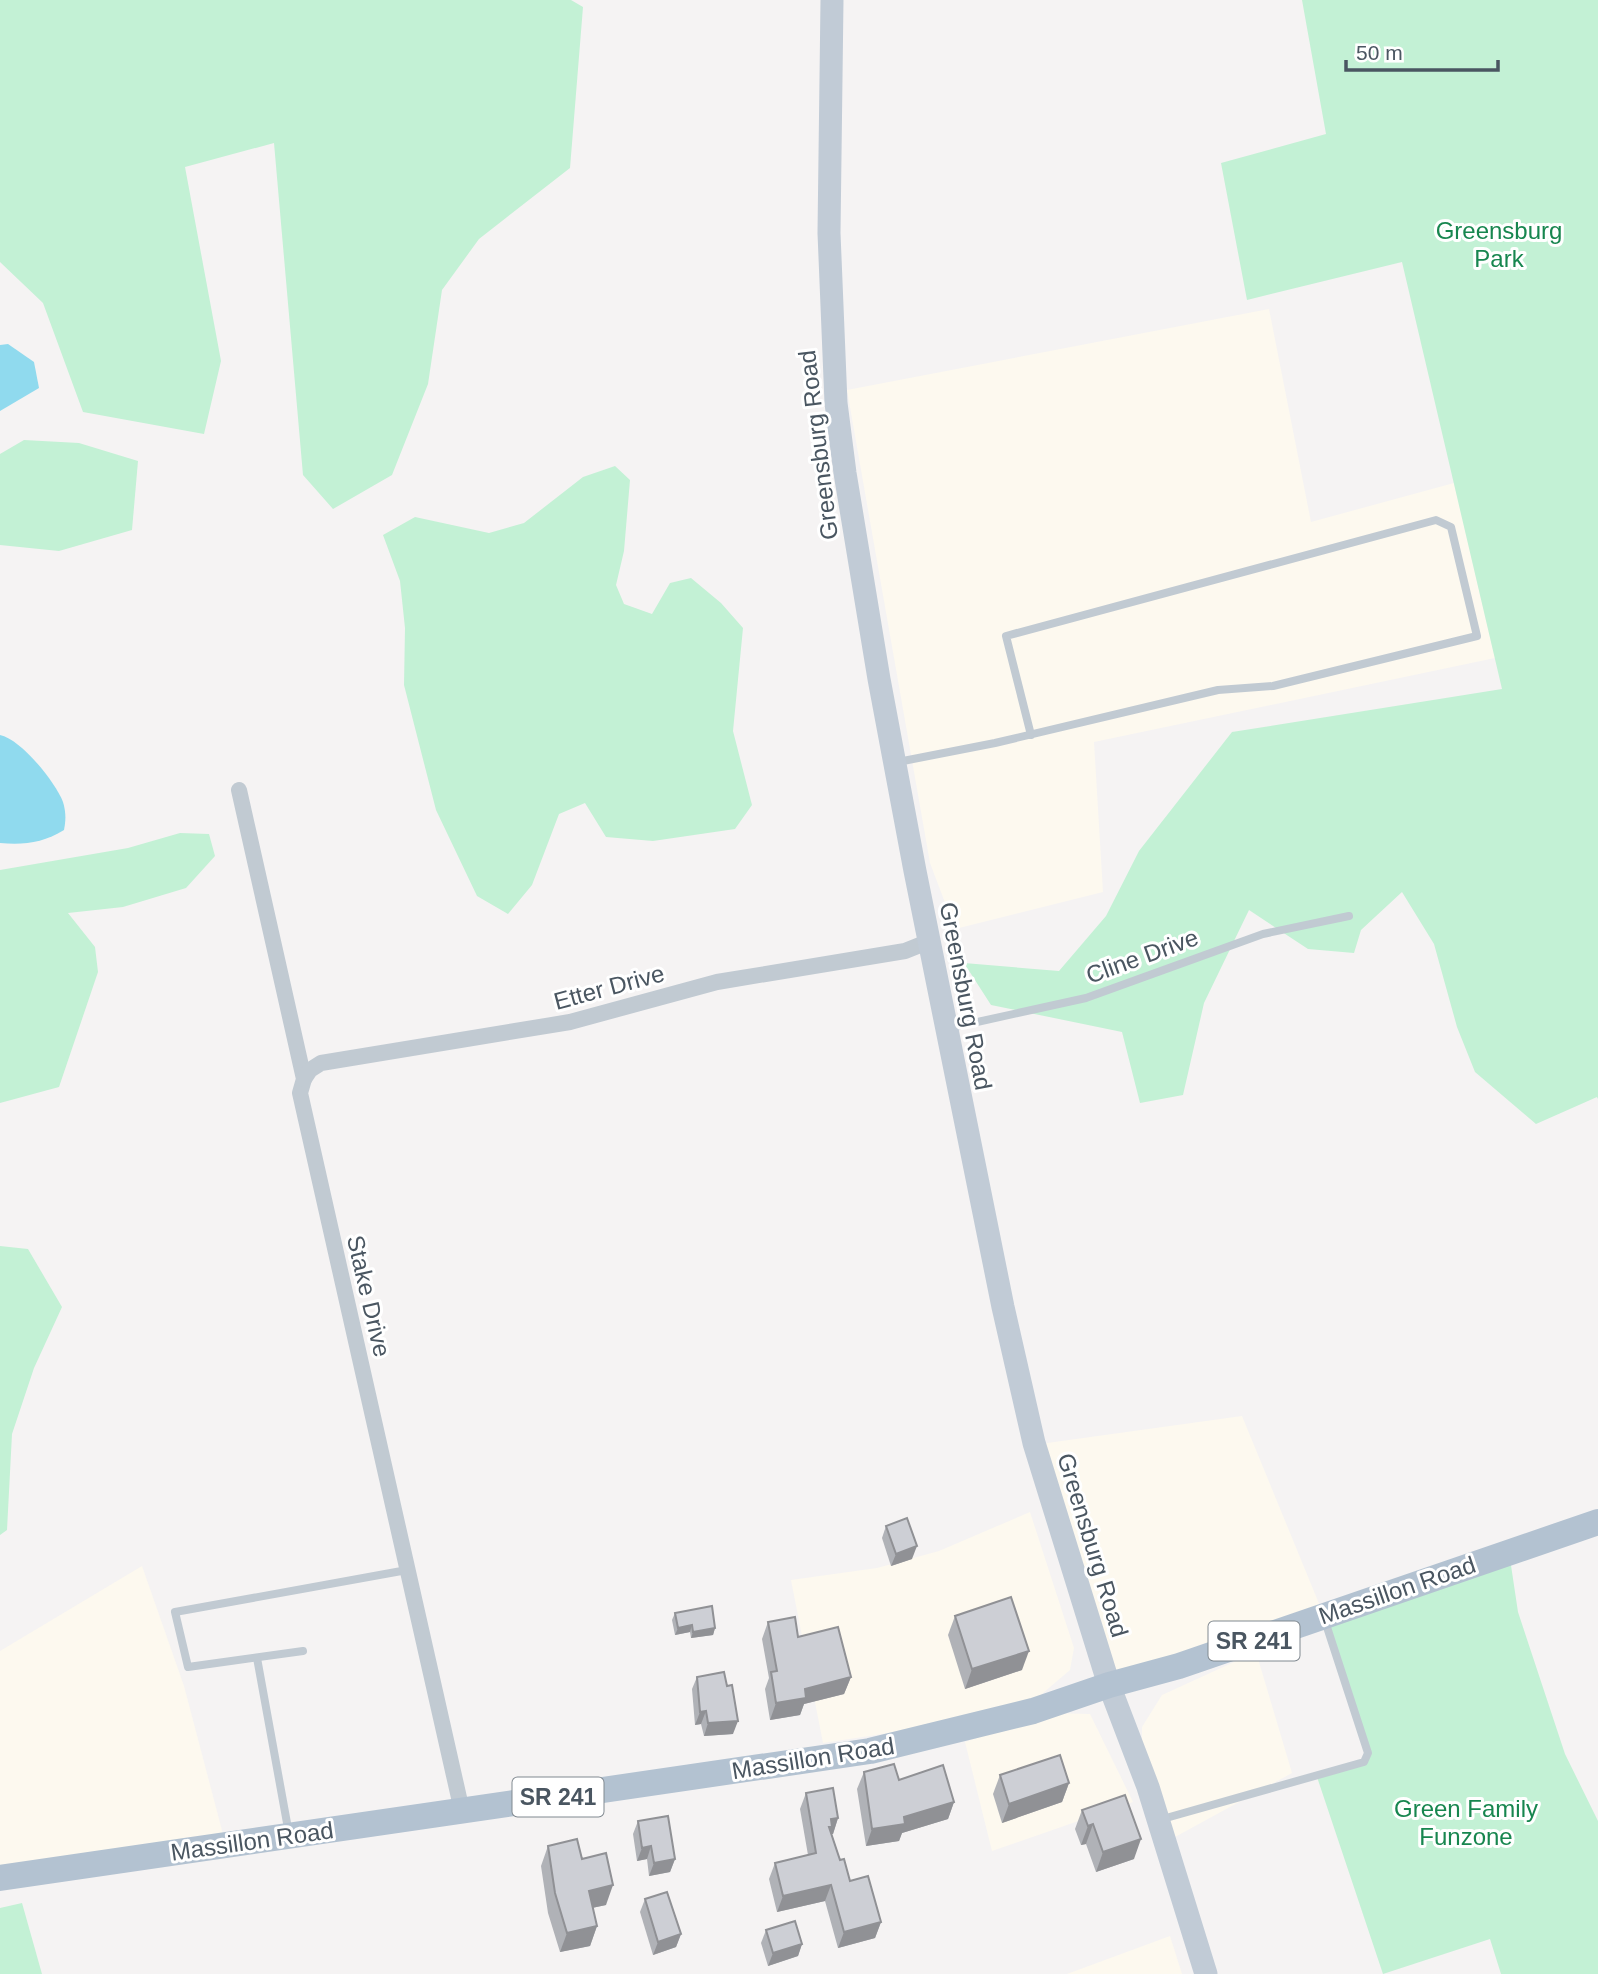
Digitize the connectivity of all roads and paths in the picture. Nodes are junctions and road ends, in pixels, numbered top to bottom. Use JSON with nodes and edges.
{"nodes":[{"id":1,"x":832,"y":0,"type":"edge"},
{"id":2,"x":1031,"y":735,"type":"junction"},
{"id":3,"x":895,"y":762,"type":"junction"},
{"id":4,"x":239,"y":790,"type":"dead end"},
{"id":5,"x":1349,"y":916,"type":"dead end"},
{"id":6,"x":930,"y":941,"type":"junction"},
{"id":7,"x":947,"y":1029,"type":"junction"},
{"id":8,"x":304,"y":1079,"type":"junction"},
{"id":9,"x":1598,"y":1522,"type":"edge"},
{"id":10,"x":407,"y":1570,"type":"junction"},
{"id":11,"x":1323,"y":1615,"type":"junction"},
{"id":12,"x":303,"y":1651,"type":"dead end"},
{"id":13,"x":257,"y":1658,"type":"junction"},
{"id":14,"x":1109,"y":1685,"type":"junction"},
{"id":15,"x":462,"y":1811,"type":"junction"},
{"id":16,"x":1159,"y":1820,"type":"junction"},
{"id":17,"x":290,"y":1836,"type":"junction"},
{"id":18,"x":0,"y":1878,"type":"edge"},
{"id":19,"x":1206,"y":1974,"type":"edge"}],
"edges":[{"from":1,"to":3,"type":"main road","name":"Greensburg Road"},
{"from":2,"to":2,"type":"lane"},
{"from":2,"to":3,"type":"lane"},
{"from":3,"to":6,"type":"main road","name":"Greensburg Road"},
{"from":4,"to":8,"type":"street","name":"Stake Drive"},
{"from":5,"to":7,"type":"lane","name":"Cline Drive"},
{"from":6,"to":7,"type":"main road","name":"Greensburg Road"},
{"from":6,"to":8,"type":"street","name":"Etter Drive"},
{"from":7,"to":14,"type":"main road","name":"Greensburg Road"},
{"from":8,"to":10,"type":"street","name":"Stake Drive"},
{"from":9,"to":11,"type":"main road","name":"Massillon Road","number":"SR 241"},
{"from":10,"to":13,"type":"lane"},
{"from":10,"to":15,"type":"street","name":"Stake Drive"},
{"from":11,"to":14,"type":"main road","name":"Massillon Road","number":"SR 241"},
{"from":11,"to":16,"type":"lane"},
{"from":12,"to":13,"type":"lane"},
{"from":13,"to":17,"type":"lane"},
{"from":14,"to":15,"type":"main road","name":"Massillon Road","number":"SR 241"},
{"from":14,"to":16,"type":"main road","name":"Greensburg Road"},
{"from":15,"to":17,"type":"main road","name":"Massillon Road","number":"SR 241"},
{"from":16,"to":19,"type":"main road","name":"Greensburg Road"},
{"from":17,"to":18,"type":"main road","name":"Massillon Road","number":"SR 241"}]}
